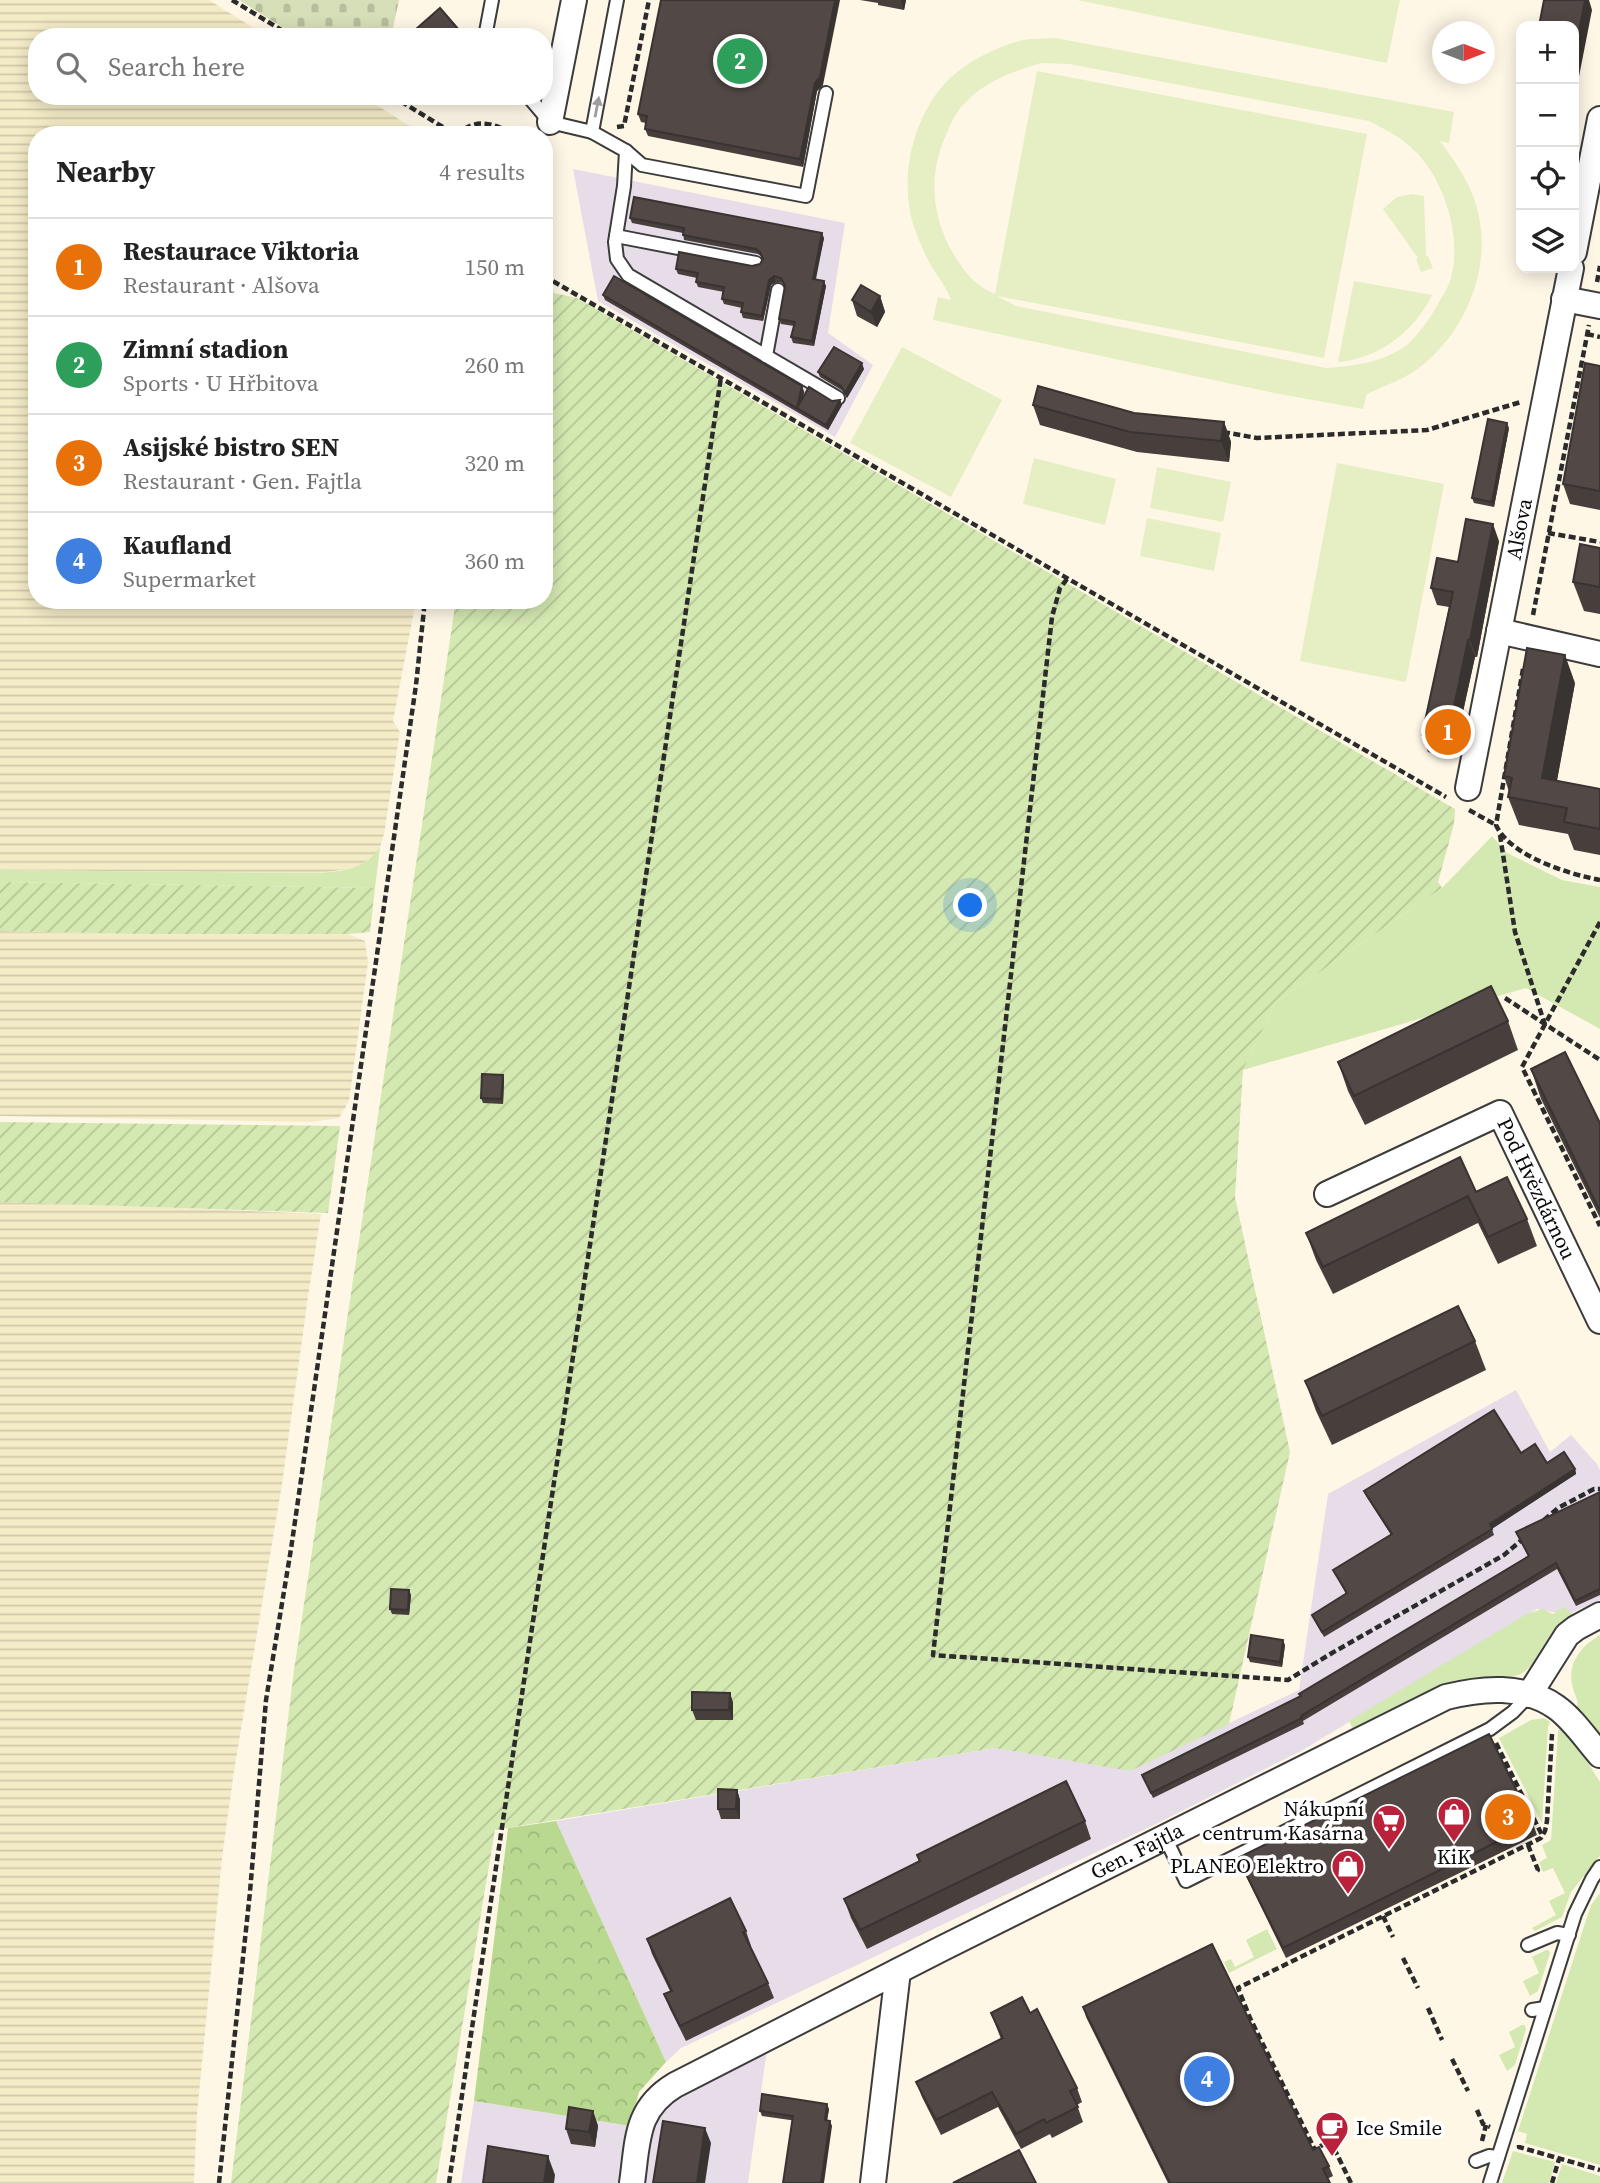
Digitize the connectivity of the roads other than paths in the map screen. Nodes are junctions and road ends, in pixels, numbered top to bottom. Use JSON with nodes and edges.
{"nodes":[{"id":1,"x":492,"y":0,"type":"edge"},
{"id":2,"x":574,"y":0,"type":"edge"},
{"id":3,"x":617,"y":0,"type":"edge"},
{"id":4,"x":487,"y":28,"type":"edge"},
{"id":5,"x":827,"y":93,"type":"dead end"},
{"id":6,"x":536,"y":105,"type":"edge"},
{"id":7,"x":1600,"y":119,"type":"edge"},
{"id":8,"x":550,"y":122,"type":"junction"},
{"id":9,"x":592,"y":132,"type":"junction"},
{"id":10,"x":626,"y":151,"type":"junction"},
{"id":11,"x":1579,"y":226,"type":"edge"},
{"id":12,"x":615,"y":236,"type":"junction"},
{"id":13,"x":756,"y":263,"type":"edge"},
{"id":14,"x":1570,"y":273,"type":"edge"},
{"id":15,"x":778,"y":290,"type":"dead end"},
{"id":16,"x":1564,"y":299,"type":"junction"},
{"id":17,"x":1596,"y":305,"type":"edge"},
{"id":18,"x":766,"y":356,"type":"junction"},
{"id":19,"x":838,"y":398,"type":"edge"},
{"id":20,"x":1499,"y":631,"type":"junction"},
{"id":21,"x":1600,"y":654,"type":"edge"},
{"id":22,"x":1459,"y":797,"type":"road end"},
{"id":23,"x":1327,"y":1194,"type":"dead end"},
{"id":24,"x":1600,"y":1321,"type":"edge"},
{"id":25,"x":1600,"y":1615,"type":"edge"},
{"id":26,"x":1530,"y":1695,"type":"junction"},
{"id":27,"x":1600,"y":1755,"type":"edge"},
{"id":28,"x":1165,"y":1837,"type":"junction"},
{"id":29,"x":1600,"y":1867,"type":"edge"},
{"id":30,"x":1594,"y":1887,"type":"edge"},
{"id":31,"x":1569,"y":1935,"type":"junction"},
{"id":32,"x":1528,"y":1945,"type":"dead end"},
{"id":33,"x":898,"y":1971,"type":"junction"},
{"id":34,"x":1545,"y":2008,"type":"junction"},
{"id":35,"x":1532,"y":2010,"type":"dead end"},
{"id":36,"x":1498,"y":2157,"type":"junction"},
{"id":37,"x":1476,"y":2161,"type":"dead end"},
{"id":38,"x":632,"y":2183,"type":"edge"},
{"id":39,"x":873,"y":2183,"type":"edge"},
{"id":40,"x":1490,"y":2183,"type":"edge"}],
"edges":[{"from":1,"to":4,"type":"lane"},
{"from":2,"to":8,"type":"street"},
{"from":9,"to":3,"type":"lane","one_way":true},
{"from":5,"to":10,"type":"lane"},
{"from":6,"to":8,"type":"lane"},
{"from":7,"to":11,"type":"street"},
{"from":8,"to":9,"type":"lane"},
{"from":9,"to":10,"type":"lane"},
{"from":10,"to":12,"type":"lane"},
{"from":12,"to":13,"type":"lane"},
{"from":12,"to":18,"type":"lane"},
{"from":14,"to":16,"type":"street","name":"Alšova"},
{"from":15,"to":18,"type":"lane"},
{"from":16,"to":17,"type":"street"},
{"from":16,"to":20,"type":"street","name":"Alšova"},
{"from":18,"to":19,"type":"lane"},
{"from":20,"to":21,"type":"street"},
{"from":20,"to":22,"type":"street","name":"Alšova"},
{"from":23,"to":24,"type":"street","name":"Pod Hvězdárnou"},
{"from":25,"to":26,"type":"street"},
{"from":26,"to":27,"type":"street","name":"Gen. Fajtla"},
{"from":26,"to":28,"type":"street","name":"Gen. Fajtla"},
{"from":26,"to":28,"type":"lane"},
{"from":28,"to":33,"type":"street","name":"Gen. Fajtla"},
{"from":29,"to":30,"type":"lane"},
{"from":30,"to":31,"type":"lane"},
{"from":31,"to":32,"type":"lane"},
{"from":31,"to":34,"type":"lane"},
{"from":33,"to":38,"type":"street","name":"Gen. Fajtla"},
{"from":33,"to":39,"type":"street"},
{"from":34,"to":35,"type":"lane"},
{"from":34,"to":36,"type":"lane"},
{"from":36,"to":37,"type":"lane"},
{"from":36,"to":40,"type":"lane"}]}
